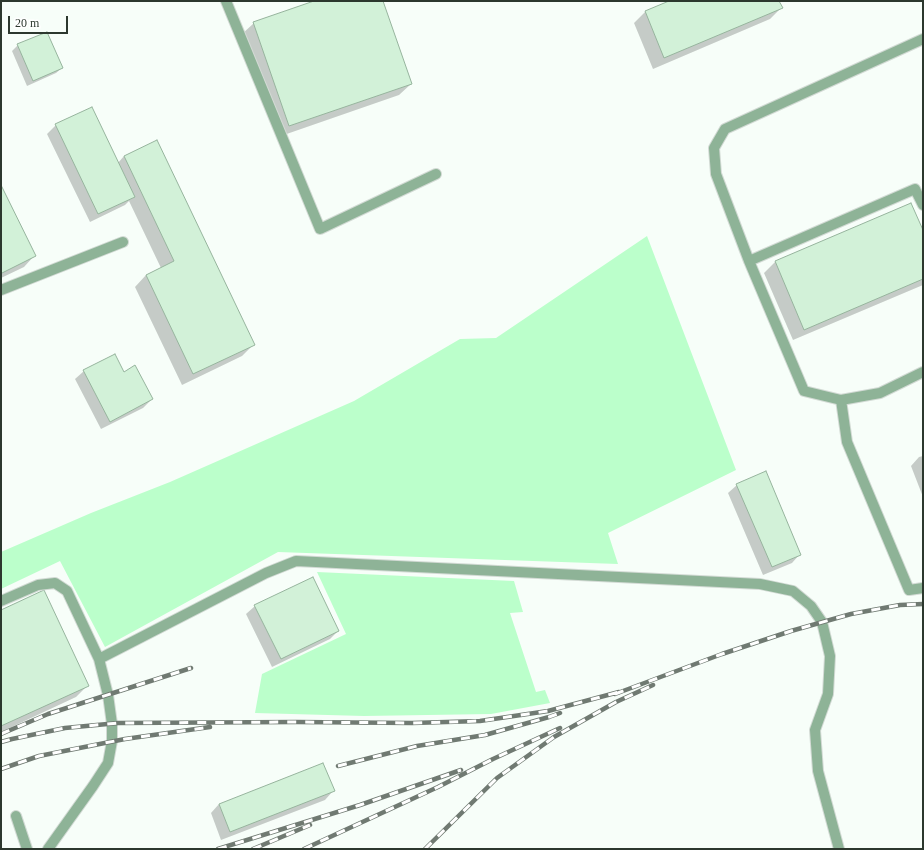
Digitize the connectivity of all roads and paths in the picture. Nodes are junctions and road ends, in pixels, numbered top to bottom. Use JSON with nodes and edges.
{"nodes":[{"id":1,"x":226,"y":1,"type":"edge"},
{"id":2,"x":923,"y":39,"type":"edge"},
{"id":3,"x":436,"y":174,"type":"dead end"},
{"id":4,"x":923,"y":205,"type":"edge"},
{"id":5,"x":123,"y":242,"type":"dead end"},
{"id":6,"x":749,"y":261,"type":"junction"},
{"id":7,"x":1,"y":290,"type":"edge"},
{"id":8,"x":923,"y":372,"type":"edge"},
{"id":9,"x":841,"y":400,"type":"junction"},
{"id":10,"x":923,"y":588,"type":"edge"},
{"id":11,"x":1,"y":601,"type":"edge"},
{"id":12,"x":99,"y":659,"type":"junction"},
{"id":13,"x":16,"y":816,"type":"dead end"},
{"id":14,"x":27,"y":849,"type":"edge"},
{"id":15,"x":48,"y":849,"type":"edge"},
{"id":16,"x":839,"y":849,"type":"edge"}],
"edges":[{"from":1,"to":3,"type":"lane"},
{"from":2,"to":6,"type":"lane"},
{"from":4,"to":6,"type":"lane"},
{"from":5,"to":7,"type":"lane"},
{"from":6,"to":9,"type":"lane"},
{"from":8,"to":9,"type":"lane"},
{"from":9,"to":10,"type":"lane"},
{"from":11,"to":12,"type":"lane"},
{"from":12,"to":15,"type":"lane"},
{"from":12,"to":16,"type":"lane"},
{"from":13,"to":14,"type":"lane"}]}
